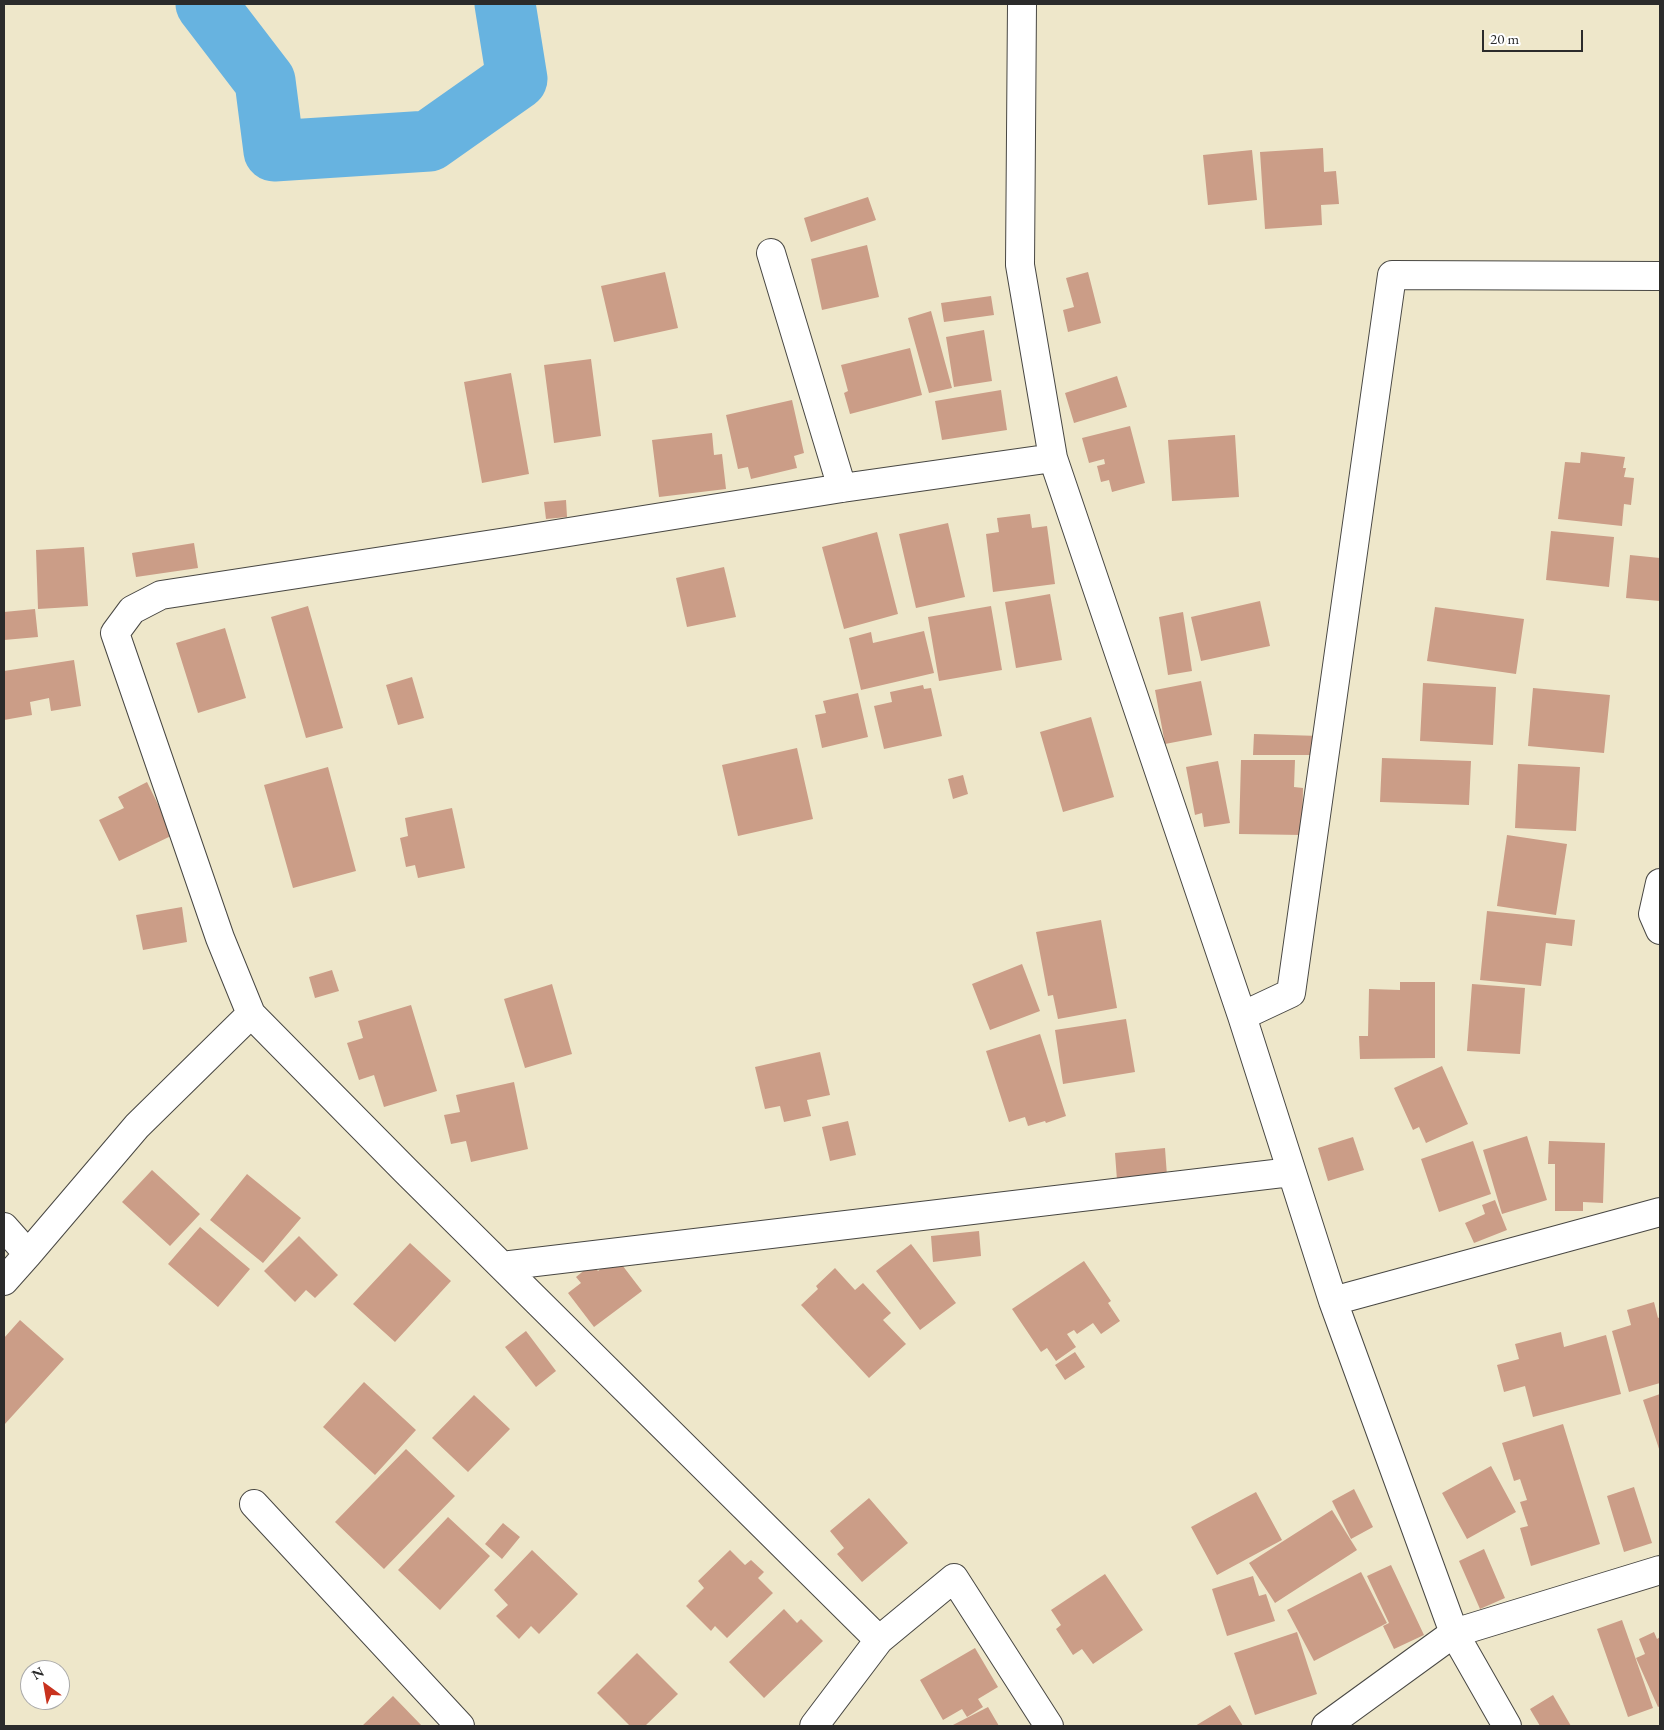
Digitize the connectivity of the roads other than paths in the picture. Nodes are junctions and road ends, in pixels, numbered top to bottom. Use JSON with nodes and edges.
{"nodes":[{"id":1,"x":1022,"y":4,"type":"edge"},
{"id":2,"x":770,"y":254,"type":"dead end"},
{"id":3,"x":1660,"y":276,"type":"edge"},
{"id":4,"x":1053,"y":458,"type":"junction"},
{"id":5,"x":842,"y":488,"type":"junction"},
{"id":6,"x":1660,"y":883,"type":"edge"},
{"id":7,"x":1660,"y":930,"type":"edge"},
{"id":8,"x":251,"y":1014,"type":"junction"},
{"id":9,"x":1242,"y":1016,"type":"junction"},
{"id":10,"x":1291,"y":1172,"type":"junction"},
{"id":11,"x":1660,"y":1212,"type":"edge"},
{"id":12,"x":4,"y":1228,"type":"edge"},
{"id":13,"x":28,"y":1254,"type":"junction"},
{"id":14,"x":502,"y":1266,"type":"junction"},
{"id":15,"x":4,"y":1281,"type":"edge"},
{"id":16,"x":1333,"y":1301,"type":"junction"},
{"id":17,"x":254,"y":1504,"type":"dead end"},
{"id":18,"x":1660,"y":1570,"type":"edge"},
{"id":19,"x":1454,"y":1633,"type":"junction"},
{"id":20,"x":879,"y":1640,"type":"junction"},
{"id":21,"x":460,"y":1726,"type":"edge"},
{"id":22,"x":814,"y":1726,"type":"edge"},
{"id":23,"x":1049,"y":1726,"type":"edge"},
{"id":24,"x":1326,"y":1726,"type":"edge"},
{"id":25,"x":1507,"y":1726,"type":"edge"}],
"edges":[{"from":1,"to":4,"type":"street"},
{"from":2,"to":5,"type":"street"},
{"from":3,"to":9,"type":"street"},
{"from":4,"to":5,"type":"street"},
{"from":4,"to":9,"type":"street"},
{"from":5,"to":8,"type":"street"},
{"from":6,"to":7,"type":"street"},
{"from":8,"to":13,"type":"street"},
{"from":8,"to":14,"type":"street"},
{"from":9,"to":10,"type":"street"},
{"from":10,"to":14,"type":"street"},
{"from":10,"to":16,"type":"street"},
{"from":11,"to":16,"type":"street"},
{"from":12,"to":13,"type":"street"},
{"from":13,"to":15,"type":"street"},
{"from":14,"to":20,"type":"street"},
{"from":16,"to":19,"type":"street"},
{"from":17,"to":21,"type":"street"},
{"from":18,"to":19,"type":"street"},
{"from":19,"to":24,"type":"street"},
{"from":19,"to":25,"type":"street"},
{"from":20,"to":22,"type":"street"},
{"from":20,"to":23,"type":"street"}]}
